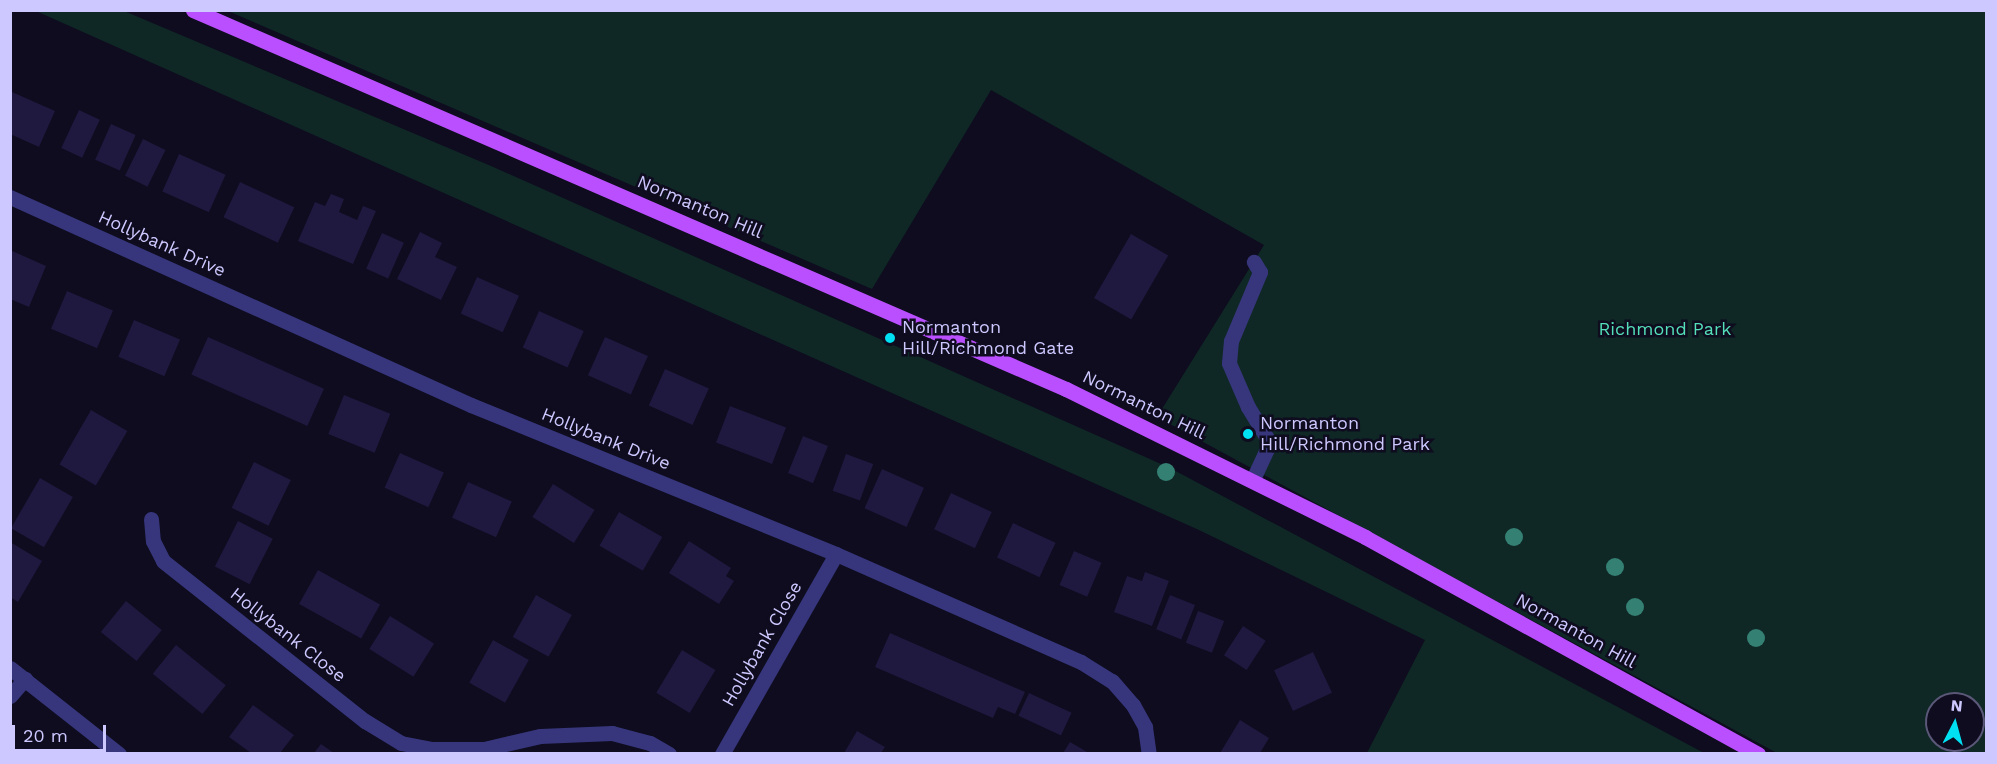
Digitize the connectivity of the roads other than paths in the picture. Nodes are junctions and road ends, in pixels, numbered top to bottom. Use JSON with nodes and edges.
{"nodes":[{"id":1,"x":193,"y":10,"type":"edge"},
{"id":2,"x":10,"y":197,"type":"edge"},
{"id":3,"x":1254,"y":262,"type":"dead end"},
{"id":4,"x":1253,"y":479,"type":"junction"},
{"id":5,"x":151,"y":519,"type":"dead end"},
{"id":6,"x":836,"y":554,"type":"junction"},
{"id":7,"x":10,"y":668,"type":"edge"},
{"id":8,"x":25,"y":679,"type":"junction"},
{"id":9,"x":10,"y":696,"type":"edge"},
{"id":10,"x":433,"y":751,"type":"edge"},
{"id":11,"x":120,"y":753,"type":"edge"},
{"id":12,"x":669,"y":753,"type":"edge"},
{"id":13,"x":722,"y":753,"type":"edge"},
{"id":14,"x":1149,"y":753,"type":"edge"},
{"id":15,"x":1758,"y":753,"type":"edge"}],
"edges":[{"from":1,"to":4,"type":"main road","name":"Normanton Hill"},
{"from":2,"to":6,"type":"street","name":"Hollybank Drive"},
{"from":3,"to":4,"type":"street"},
{"from":4,"to":15,"type":"main road","name":"Normanton Hill"},
{"from":5,"to":10,"type":"street","name":"Hollybank Close"},
{"from":6,"to":13,"type":"street","name":"Hollybank Close"},
{"from":6,"to":14,"type":"street","name":"Hollybank Drive"},
{"from":7,"to":8,"type":"street"},
{"from":8,"to":9,"type":"street"},
{"from":8,"to":11,"type":"street"},
{"from":10,"to":12,"type":"street","name":"Hollybank Close"}]}
